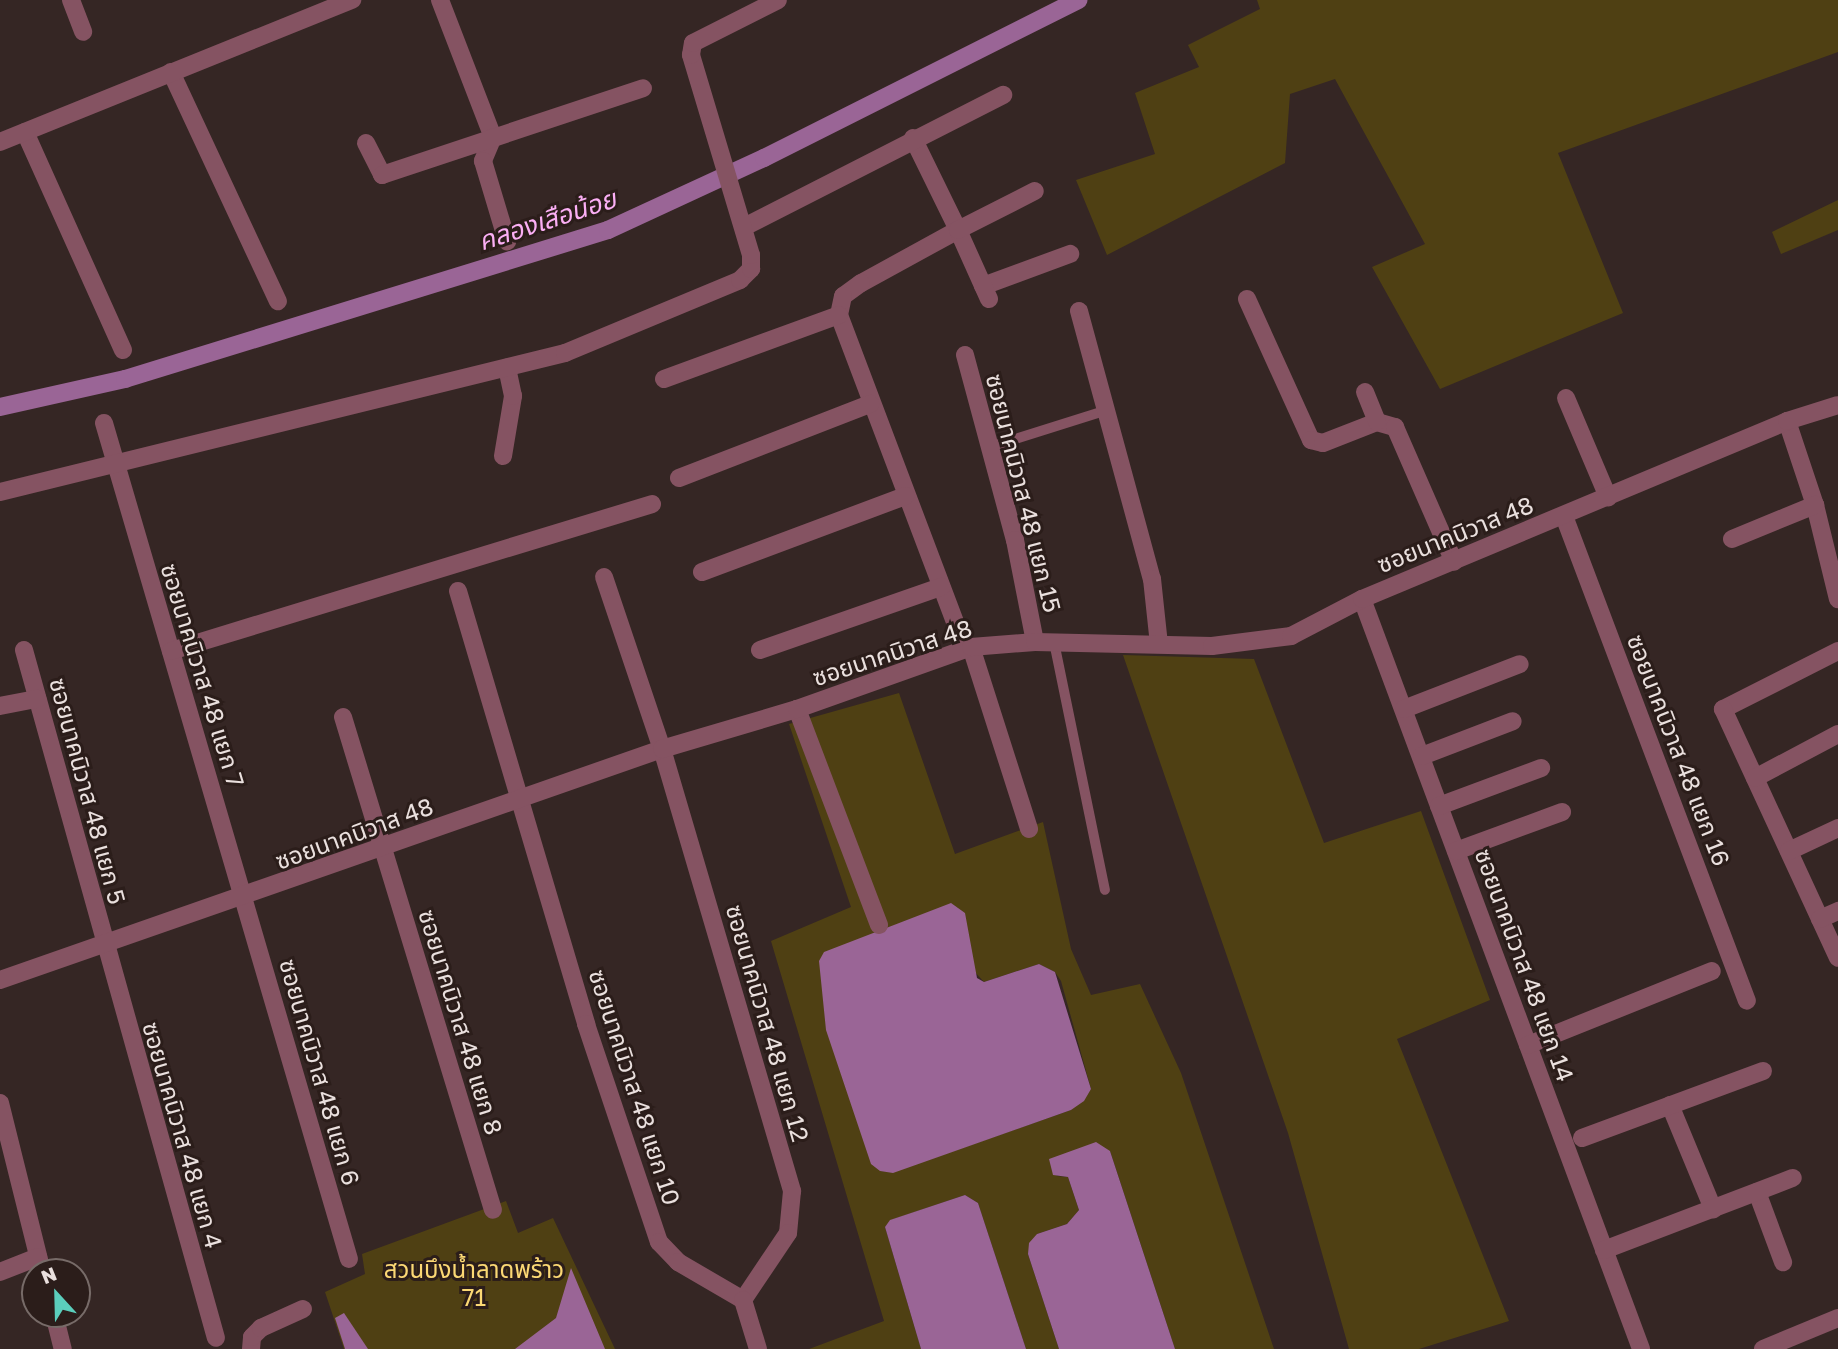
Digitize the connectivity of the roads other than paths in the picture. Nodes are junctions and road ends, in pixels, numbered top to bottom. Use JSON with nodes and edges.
{"nodes":[{"id":1,"x":71,"y":0,"type":"edge"},
{"id":2,"x":352,"y":0,"type":"edge"},
{"id":3,"x":440,"y":0,"type":"edge"},
{"id":4,"x":778,"y":0,"type":"edge"},
{"id":5,"x":83,"y":32,"type":"dead end"},
{"id":6,"x":171,"y":72,"type":"junction"},
{"id":7,"x":643,"y":88,"type":"dead end"},
{"id":8,"x":1003,"y":95,"type":"dead end"},
{"id":9,"x":25,"y":132,"type":"junction"},
{"id":10,"x":493,"y":137,"type":"junction"},
{"id":11,"x":913,"y":138,"type":"junction"},
{"id":12,"x":0,"y":142,"type":"edge"},
{"id":13,"x":366,"y":143,"type":"dead end"},
{"id":14,"x":1034,"y":191,"type":"dead end"},
{"id":15,"x":744,"y":227,"type":"junction"},
{"id":16,"x":958,"y":230,"type":"junction"},
{"id":17,"x":507,"y":241,"type":"dead end"},
{"id":18,"x":1070,"y":254,"type":"dead end"},
{"id":19,"x":1247,"y":299,"type":"dead end"},
{"id":20,"x":278,"y":301,"type":"dead end"},
{"id":21,"x":1079,"y":311,"type":"dead end"},
{"id":22,"x":839,"y":315,"type":"junction"},
{"id":23,"x":123,"y":350,"type":"dead end"},
{"id":24,"x":965,"y":355,"type":"dead end"},
{"id":25,"x":506,"y":368,"type":"junction"},
{"id":26,"x":664,"y":379,"type":"dead end"},
{"id":27,"x":1365,"y":392,"type":"dead end"},
{"id":28,"x":1566,"y":398,"type":"dead end"},
{"id":29,"x":870,"y":404,"type":"junction"},
{"id":30,"x":1838,"y":405,"type":"edge"},
{"id":31,"x":1107,"y":411,"type":"junction"},
{"id":32,"x":1787,"y":421,"type":"junction"},
{"id":33,"x":1377,"y":422,"type":"junction"},
{"id":34,"x":104,"y":423,"type":"dead end"},
{"id":35,"x":990,"y":447,"type":"junction"},
{"id":36,"x":503,"y":456,"type":"dead end"},
{"id":37,"x":114,"y":466,"type":"junction"},
{"id":38,"x":679,"y":478,"type":"dead end"},
{"id":39,"x":0,"y":492,"type":"edge"},
{"id":40,"x":905,"y":496,"type":"junction"},
{"id":41,"x":1608,"y":497,"type":"junction"},
{"id":42,"x":652,"y":504,"type":"dead end"},
{"id":43,"x":1815,"y":505,"type":"junction"},
{"id":44,"x":1564,"y":516,"type":"junction"},
{"id":45,"x":1731,"y":539,"type":"dead end"},
{"id":46,"x":1454,"y":562,"type":"junction"},
{"id":47,"x":702,"y":572,"type":"dead end"},
{"id":48,"x":604,"y":577,"type":"dead end"},
{"id":49,"x":941,"y":587,"type":"junction"},
{"id":50,"x":458,"y":591,"type":"dead end"},
{"id":51,"x":1362,"y":599,"type":"junction"},
{"id":52,"x":1838,"y":599,"type":"edge"},
{"id":53,"x":1035,"y":642,"type":"junction"},
{"id":54,"x":1054,"y":642,"type":"junction"},
{"id":55,"x":1160,"y":643,"type":"junction"},
{"id":56,"x":968,"y":648,"type":"junction"},
{"id":57,"x":24,"y":650,"type":"dead end"},
{"id":58,"x":760,"y":650,"type":"dead end"},
{"id":59,"x":171,"y":651,"type":"junction"},
{"id":60,"x":1838,"y":651,"type":"edge"},
{"id":61,"x":1520,"y":664,"type":"dead end"},
{"id":62,"x":37,"y":699,"type":"junction"},
{"id":63,"x":0,"y":706,"type":"edge"},
{"id":64,"x":797,"y":709,"type":"junction"},
{"id":65,"x":1404,"y":709,"type":"junction"},
{"id":66,"x":343,"y":717,"type":"dead end"},
{"id":67,"x":1513,"y":721,"type":"dead end"},
{"id":68,"x":1838,"y":734,"type":"edge"},
{"id":69,"x":662,"y":749,"type":"junction"},
{"id":70,"x":1422,"y":756,"type":"junction"},
{"id":71,"x":1541,"y":768,"type":"dead end"},
{"id":72,"x":1755,"y":778,"type":"junction"},
{"id":73,"x":522,"y":799,"type":"junction"},
{"id":74,"x":1439,"y":806,"type":"junction"},
{"id":75,"x":1562,"y":812,"type":"dead end"},
{"id":76,"x":1838,"y":828,"type":"edge"},
{"id":77,"x":1029,"y":830,"type":"dead end"},
{"id":78,"x":386,"y":848,"type":"junction"},
{"id":79,"x":1456,"y":851,"type":"junction"},
{"id":80,"x":1789,"y":851,"type":"junction"},
{"id":81,"x":1105,"y":890,"type":"dead end"},
{"id":82,"x":246,"y":898,"type":"junction"},
{"id":83,"x":1838,"y":911,"type":"edge"},
{"id":84,"x":1820,"y":919,"type":"junction"},
{"id":85,"x":879,"y":925,"type":"dead end"},
{"id":86,"x":104,"y":946,"type":"junction"},
{"id":87,"x":1838,"y":958,"type":"edge"},
{"id":88,"x":1712,"y":971,"type":"dead end"},
{"id":89,"x":0,"y":981,"type":"edge"},
{"id":90,"x":1747,"y":1001,"type":"dead end"},
{"id":91,"x":1528,"y":1045,"type":"junction"},
{"id":92,"x":1763,"y":1071,"type":"dead end"},
{"id":93,"x":0,"y":1103,"type":"edge"},
{"id":94,"x":1670,"y":1105,"type":"junction"},
{"id":95,"x":4,"y":1130,"type":"edge"},
{"id":96,"x":1582,"y":1138,"type":"dead end"},
{"id":97,"x":1793,"y":1178,"type":"dead end"},
{"id":98,"x":1757,"y":1192,"type":"junction"},
{"id":99,"x":1713,"y":1209,"type":"junction"},
{"id":100,"x":493,"y":1210,"type":"dead end"},
{"id":101,"x":1604,"y":1250,"type":"junction"},
{"id":102,"x":38,"y":1258,"type":"edge"},
{"id":103,"x":349,"y":1259,"type":"dead end"},
{"id":104,"x":1783,"y":1262,"type":"dead end"},
{"id":105,"x":21,"y":1268,"type":"edge"},
{"id":106,"x":0,"y":1272,"type":"edge"},
{"id":107,"x":743,"y":1300,"type":"junction"},
{"id":108,"x":303,"y":1309,"type":"dead end"},
{"id":109,"x":1838,"y":1318,"type":"edge"},
{"id":110,"x":58,"y":1328,"type":"edge"},
{"id":111,"x":216,"y":1338,"type":"dead end"},
{"id":112,"x":63,"y":1349,"type":"edge"},
{"id":113,"x":251,"y":1349,"type":"edge"},
{"id":114,"x":758,"y":1349,"type":"edge"},
{"id":115,"x":1641,"y":1349,"type":"edge"},
{"id":116,"x":1763,"y":1349,"type":"edge"}],
"edges":[{"from":1,"to":5,"type":"street"},
{"from":2,"to":6,"type":"street"},
{"from":3,"to":10,"type":"street"},
{"from":4,"to":15,"type":"street"},
{"from":6,"to":9,"type":"street"},
{"from":6,"to":20,"type":"street"},
{"from":7,"to":10,"type":"street"},
{"from":8,"to":11,"type":"street"},
{"from":9,"to":12,"type":"street"},
{"from":9,"to":23,"type":"street"},
{"from":10,"to":13,"type":"street"},
{"from":10,"to":17,"type":"street"},
{"from":11,"to":15,"type":"street"},
{"from":11,"to":16,"type":"street"},
{"from":14,"to":16,"type":"street"},
{"from":15,"to":25,"type":"street"},
{"from":16,"to":18,"type":"street"},
{"from":16,"to":22,"type":"street"},
{"from":19,"to":33,"type":"street"},
{"from":21,"to":31,"type":"street"},
{"from":22,"to":26,"type":"street"},
{"from":22,"to":29,"type":"street"},
{"from":24,"to":35,"type":"street","name":"ซอยนาคนิวาส 48 แยก 15"},
{"from":25,"to":36,"type":"street"},
{"from":25,"to":37,"type":"street"},
{"from":27,"to":33,"type":"street"},
{"from":28,"to":41,"type":"street"},
{"from":29,"to":38,"type":"street"},
{"from":29,"to":40,"type":"street"},
{"from":30,"to":32,"type":"street","name":"ซอยนาคนิวาส 48"},
{"from":31,"to":35,"type":"lane"},
{"from":31,"to":55,"type":"street"},
{"from":32,"to":41,"type":"street","name":"ซอยนาคนิวาส 48"},
{"from":32,"to":43,"type":"street"},
{"from":33,"to":46,"type":"street"},
{"from":34,"to":37,"type":"street","name":"ซอยนาคนิวาส 48 แยก 7"},
{"from":35,"to":53,"type":"street","name":"ซอยนาคนิวาส 48 แยก 15"},
{"from":37,"to":39,"type":"street"},
{"from":37,"to":59,"type":"street","name":"ซอยนาคนิวาส 48 แยก 7"},
{"from":40,"to":47,"type":"street"},
{"from":40,"to":49,"type":"street"},
{"from":41,"to":44,"type":"street","name":"ซอยนาคนิวาส 48"},
{"from":42,"to":59,"type":"street"},
{"from":43,"to":45,"type":"street"},
{"from":43,"to":52,"type":"street"},
{"from":44,"to":46,"type":"street","name":"ซอยนาคนิวาส 48"},
{"from":44,"to":90,"type":"street","name":"ซอยนาคนิวาส 48 แยก 16"},
{"from":46,"to":51,"type":"street","name":"ซอยนาคนิวาส 48"},
{"from":48,"to":69,"type":"street","name":"ซอยนาคนิวาส 48 แยก 12"},
{"from":49,"to":56,"type":"street"},
{"from":49,"to":58,"type":"street"},
{"from":50,"to":73,"type":"street","name":"ซอยนาคนิวาส 48 แยก 10"},
{"from":51,"to":55,"type":"street","name":"ซอยนาคนิวาส 48"},
{"from":51,"to":65,"type":"street","name":"ซอยนาคนิวาส 48 แยก 14"},
{"from":53,"to":54,"type":"street","name":"ซอยนาคนิวาส 48"},
{"from":53,"to":56,"type":"street","name":"ซอยนาคนิวาส 48"},
{"from":54,"to":55,"type":"street","name":"ซอยนาคนิวาส 48"},
{"from":54,"to":81,"type":"lane"},
{"from":56,"to":64,"type":"street","name":"ซอยนาคนิวาส 48"},
{"from":56,"to":77,"type":"street"},
{"from":57,"to":62,"type":"street","name":"ซอยนาคนิวาส 48 แยก 5"},
{"from":59,"to":82,"type":"street","name":"ซอยนาคนิวาส 48 แยก 7"},
{"from":60,"to":72,"type":"street"},
{"from":61,"to":65,"type":"street"},
{"from":62,"to":63,"type":"street"},
{"from":62,"to":86,"type":"street","name":"ซอยนาคนิวาส 48 แยก 5"},
{"from":64,"to":69,"type":"street","name":"ซอยนาคนิวาส 48"},
{"from":64,"to":85,"type":"street"},
{"from":65,"to":70,"type":"street","name":"ซอยนาคนิวาส 48 แยก 14"},
{"from":66,"to":78,"type":"street","name":"ซอยนาคนิวาส 48 แยก 8"},
{"from":67,"to":70,"type":"street"},
{"from":68,"to":72,"type":"street"},
{"from":69,"to":73,"type":"street","name":"ซอยนาคนิวาส 48"},
{"from":69,"to":107,"type":"street","name":"ซอยนาคนิวาส 48 แยก 12"},
{"from":70,"to":74,"type":"street","name":"ซอยนาคนิวาส 48 แยก 14"},
{"from":71,"to":74,"type":"street"},
{"from":72,"to":80,"type":"street"},
{"from":73,"to":78,"type":"street","name":"ซอยนาคนิวาส 48"},
{"from":73,"to":107,"type":"street","name":"ซอยนาคนิวาส 48 แยก 10"},
{"from":74,"to":79,"type":"street","name":"ซอยนาคนิวาส 48 แยก 14"},
{"from":75,"to":79,"type":"street"},
{"from":76,"to":80,"type":"street"},
{"from":78,"to":82,"type":"street","name":"ซอยนาคนิวาส 48"},
{"from":78,"to":100,"type":"street","name":"ซอยนาคนิวาส 48 แยก 8"},
{"from":79,"to":91,"type":"street","name":"ซอยนาคนิวาส 48 แยก 14"},
{"from":80,"to":84,"type":"street"},
{"from":82,"to":86,"type":"street","name":"ซอยนาคนิวาส 48"},
{"from":82,"to":103,"type":"street","name":"ซอยนาคนิวาส 48 แยก 6"},
{"from":83,"to":84,"type":"street"},
{"from":84,"to":87,"type":"street"},
{"from":86,"to":89,"type":"street","name":"ซอยนาคนิวาส 48"},
{"from":86,"to":111,"type":"street","name":"ซอยนาคนิวาส 48 แยก 4"},
{"from":88,"to":91,"type":"street"},
{"from":91,"to":101,"type":"street","name":"ซอยนาคนิวาส 48 แยก 14"},
{"from":92,"to":94,"type":"street"},
{"from":93,"to":95,"type":"street"},
{"from":94,"to":96,"type":"street"},
{"from":94,"to":99,"type":"street"},
{"from":95,"to":102,"type":"street"},
{"from":97,"to":98,"type":"street"},
{"from":98,"to":99,"type":"street"},
{"from":98,"to":104,"type":"street"},
{"from":99,"to":101,"type":"street"},
{"from":101,"to":115,"type":"street","name":"ซอยนาคนิวาส 48 แยก 14"},
{"from":105,"to":106,"type":"street"},
{"from":107,"to":114,"type":"street"},
{"from":108,"to":113,"type":"street"},
{"from":109,"to":116,"type":"street"},
{"from":110,"to":112,"type":"street"}]}
